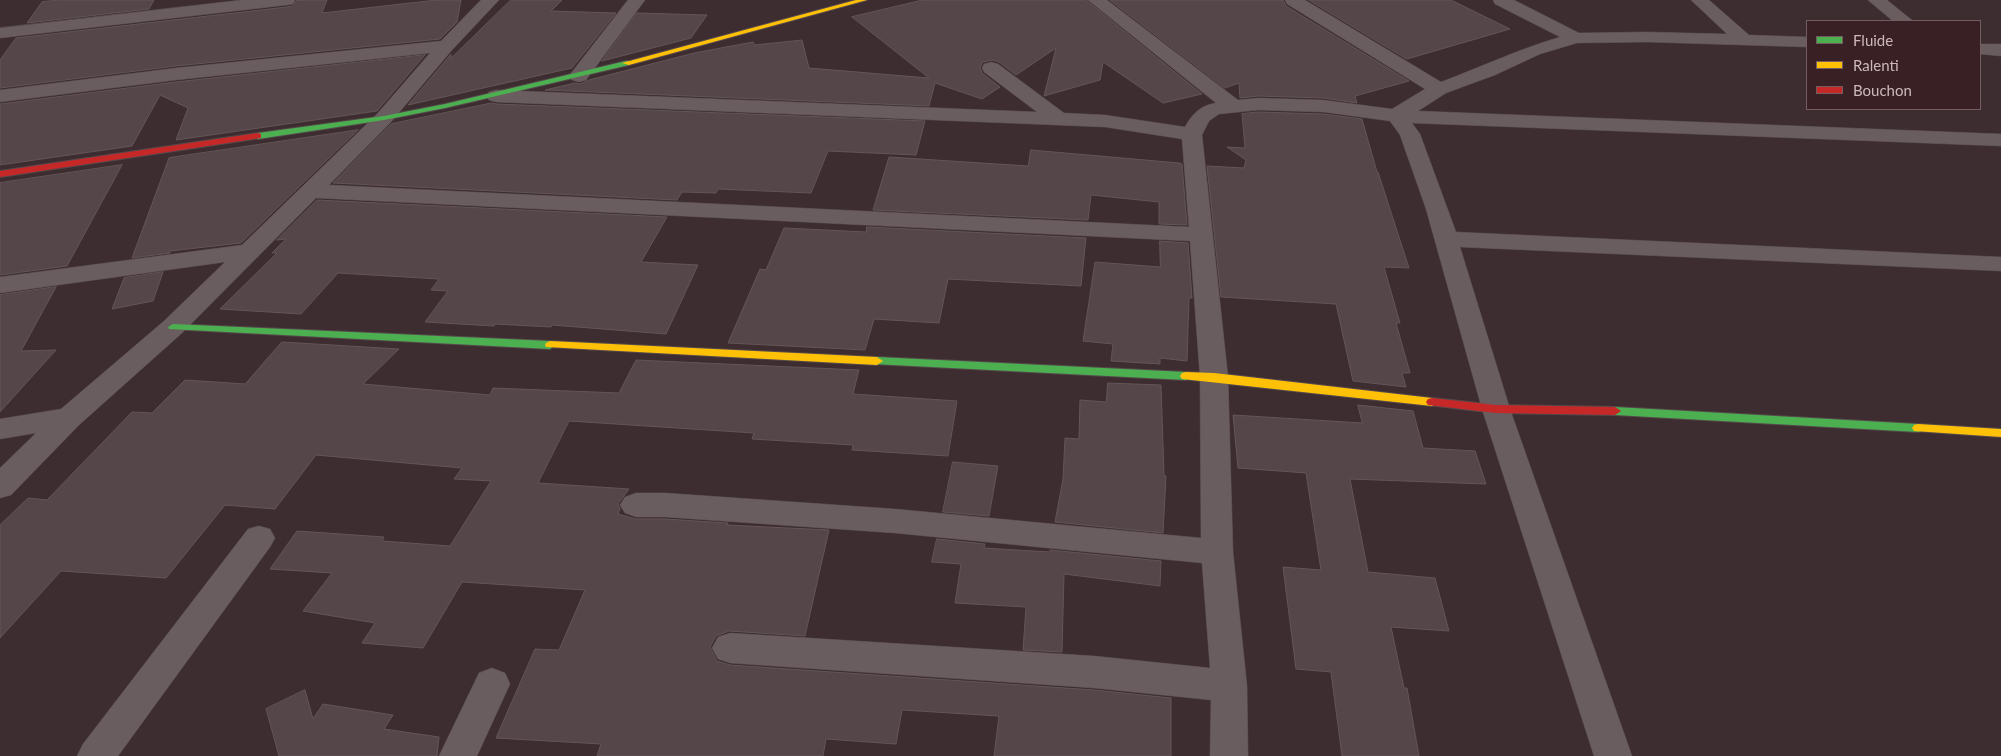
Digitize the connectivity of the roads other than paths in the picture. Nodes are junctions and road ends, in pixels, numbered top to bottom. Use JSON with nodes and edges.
{"nodes":[{"id":1,"x":287,"y":0,"type":"edge"},
{"id":2,"x":491,"y":0,"type":"edge"},
{"id":3,"x":637,"y":0,"type":"edge"},
{"id":4,"x":864,"y":0,"type":"edge"},
{"id":5,"x":1096,"y":0,"type":"edge"},
{"id":6,"x":1293,"y":0,"type":"edge"},
{"id":7,"x":1540,"y":0,"type":"edge"},
{"id":8,"x":1699,"y":0,"type":"edge"},
{"id":9,"x":1876,"y":0,"type":"edge"},
{"id":10,"x":1508,"y":4,"type":"edge"},
{"id":11,"x":1903,"y":20,"type":"edge"},
{"id":12,"x":0,"y":33,"type":"edge"},
{"id":13,"x":1576,"y":38,"type":"junction"},
{"id":14,"x":1744,"y":40,"type":"junction"},
{"id":15,"x":1806,"y":42,"type":"edge"},
{"id":16,"x":446,"y":46,"type":"junction"},
{"id":17,"x":1981,"y":49,"type":"edge"},
{"id":18,"x":2001,"y":50,"type":"edge"},
{"id":19,"x":991,"y":68,"type":"dead end"},
{"id":20,"x":578,"y":76,"type":"junction"},
{"id":21,"x":1439,"y":89,"type":"junction"},
{"id":22,"x":0,"y":96,"type":"edge"},
{"id":23,"x":496,"y":96,"type":"junction"},
{"id":24,"x":1234,"y":107,"type":"junction"},
{"id":25,"x":1396,"y":116,"type":"junction"},
{"id":26,"x":384,"y":118,"type":"junction"},
{"id":27,"x":1059,"y":119,"type":"junction"},
{"id":28,"x":1192,"y":135,"type":"junction"},
{"id":29,"x":2001,"y":140,"type":"edge"},
{"id":30,"x":0,"y":174,"type":"edge"},
{"id":31,"x":309,"y":191,"type":"junction"},
{"id":32,"x":1202,"y":235,"type":"junction"},
{"id":33,"x":1446,"y":238,"type":"junction"},
{"id":34,"x":251,"y":251,"type":"junction"},
{"id":35,"x":2001,"y":264,"type":"edge"},
{"id":36,"x":0,"y":285,"type":"edge"},
{"id":37,"x":173,"y":326,"type":"junction"},
{"id":38,"x":1214,"y":377,"type":"junction"},
{"id":39,"x":1496,"y":410,"type":"junction"},
{"id":40,"x":70,"y":418,"type":"junction"},
{"id":41,"x":0,"y":429,"type":"edge"},
{"id":42,"x":2001,"y":433,"type":"edge"},
{"id":43,"x":0,"y":487,"type":"edge"},
{"id":44,"x":636,"y":505,"type":"dead end"},
{"id":45,"x":259,"y":538,"type":"dead end"},
{"id":46,"x":1217,"y":552,"type":"junction"},
{"id":47,"x":730,"y":648,"type":"dead end"},
{"id":48,"x":492,"y":684,"type":"dead end"},
{"id":49,"x":1229,"y":686,"type":"junction"},
{"id":50,"x":96,"y":756,"type":"edge"},
{"id":51,"x":458,"y":756,"type":"edge"},
{"id":52,"x":1229,"y":756,"type":"edge"},
{"id":53,"x":1613,"y":756,"type":"edge"}],
"edges":[{"from":1,"to":12,"type":"street"},
{"from":2,"to":16,"type":"street"},
{"from":3,"to":20,"type":"street"},
{"from":4,"to":20,"type":"street"},
{"from":5,"to":24,"type":"street"},
{"from":6,"to":21,"type":"street"},
{"from":7,"to":10,"type":"street"},
{"from":8,"to":14,"type":"street"},
{"from":9,"to":11,"type":"street"},
{"from":10,"to":13,"type":"street"},
{"from":13,"to":14,"type":"street"},
{"from":13,"to":21,"type":"street"},
{"from":14,"to":15,"type":"street"},
{"from":16,"to":22,"type":"street"},
{"from":16,"to":26,"type":"street"},
{"from":17,"to":18,"type":"street"},
{"from":19,"to":27,"type":"street"},
{"from":20,"to":23,"type":"street"},
{"from":21,"to":25,"type":"street"},
{"from":23,"to":26,"type":"street"},
{"from":23,"to":27,"type":"street"},
{"from":24,"to":25,"type":"street"},
{"from":24,"to":28,"type":"street"},
{"from":25,"to":29,"type":"street"},
{"from":25,"to":33,"type":"street"},
{"from":26,"to":30,"type":"street"},
{"from":26,"to":31,"type":"street"},
{"from":27,"to":28,"type":"street"},
{"from":28,"to":32,"type":"street"},
{"from":31,"to":32,"type":"street"},
{"from":31,"to":34,"type":"street"},
{"from":32,"to":38,"type":"street"},
{"from":33,"to":35,"type":"street"},
{"from":33,"to":39,"type":"street"},
{"from":34,"to":36,"type":"street"},
{"from":34,"to":37,"type":"street"},
{"from":37,"to":38,"type":"street"},
{"from":37,"to":40,"type":"street"},
{"from":38,"to":39,"type":"street"},
{"from":38,"to":46,"type":"street"},
{"from":39,"to":42,"type":"street"},
{"from":39,"to":53,"type":"street"},
{"from":40,"to":41,"type":"street"},
{"from":40,"to":43,"type":"street"},
{"from":44,"to":46,"type":"street"},
{"from":45,"to":50,"type":"street"},
{"from":46,"to":49,"type":"street"},
{"from":47,"to":49,"type":"street"},
{"from":48,"to":51,"type":"street"},
{"from":49,"to":52,"type":"street"}]}
